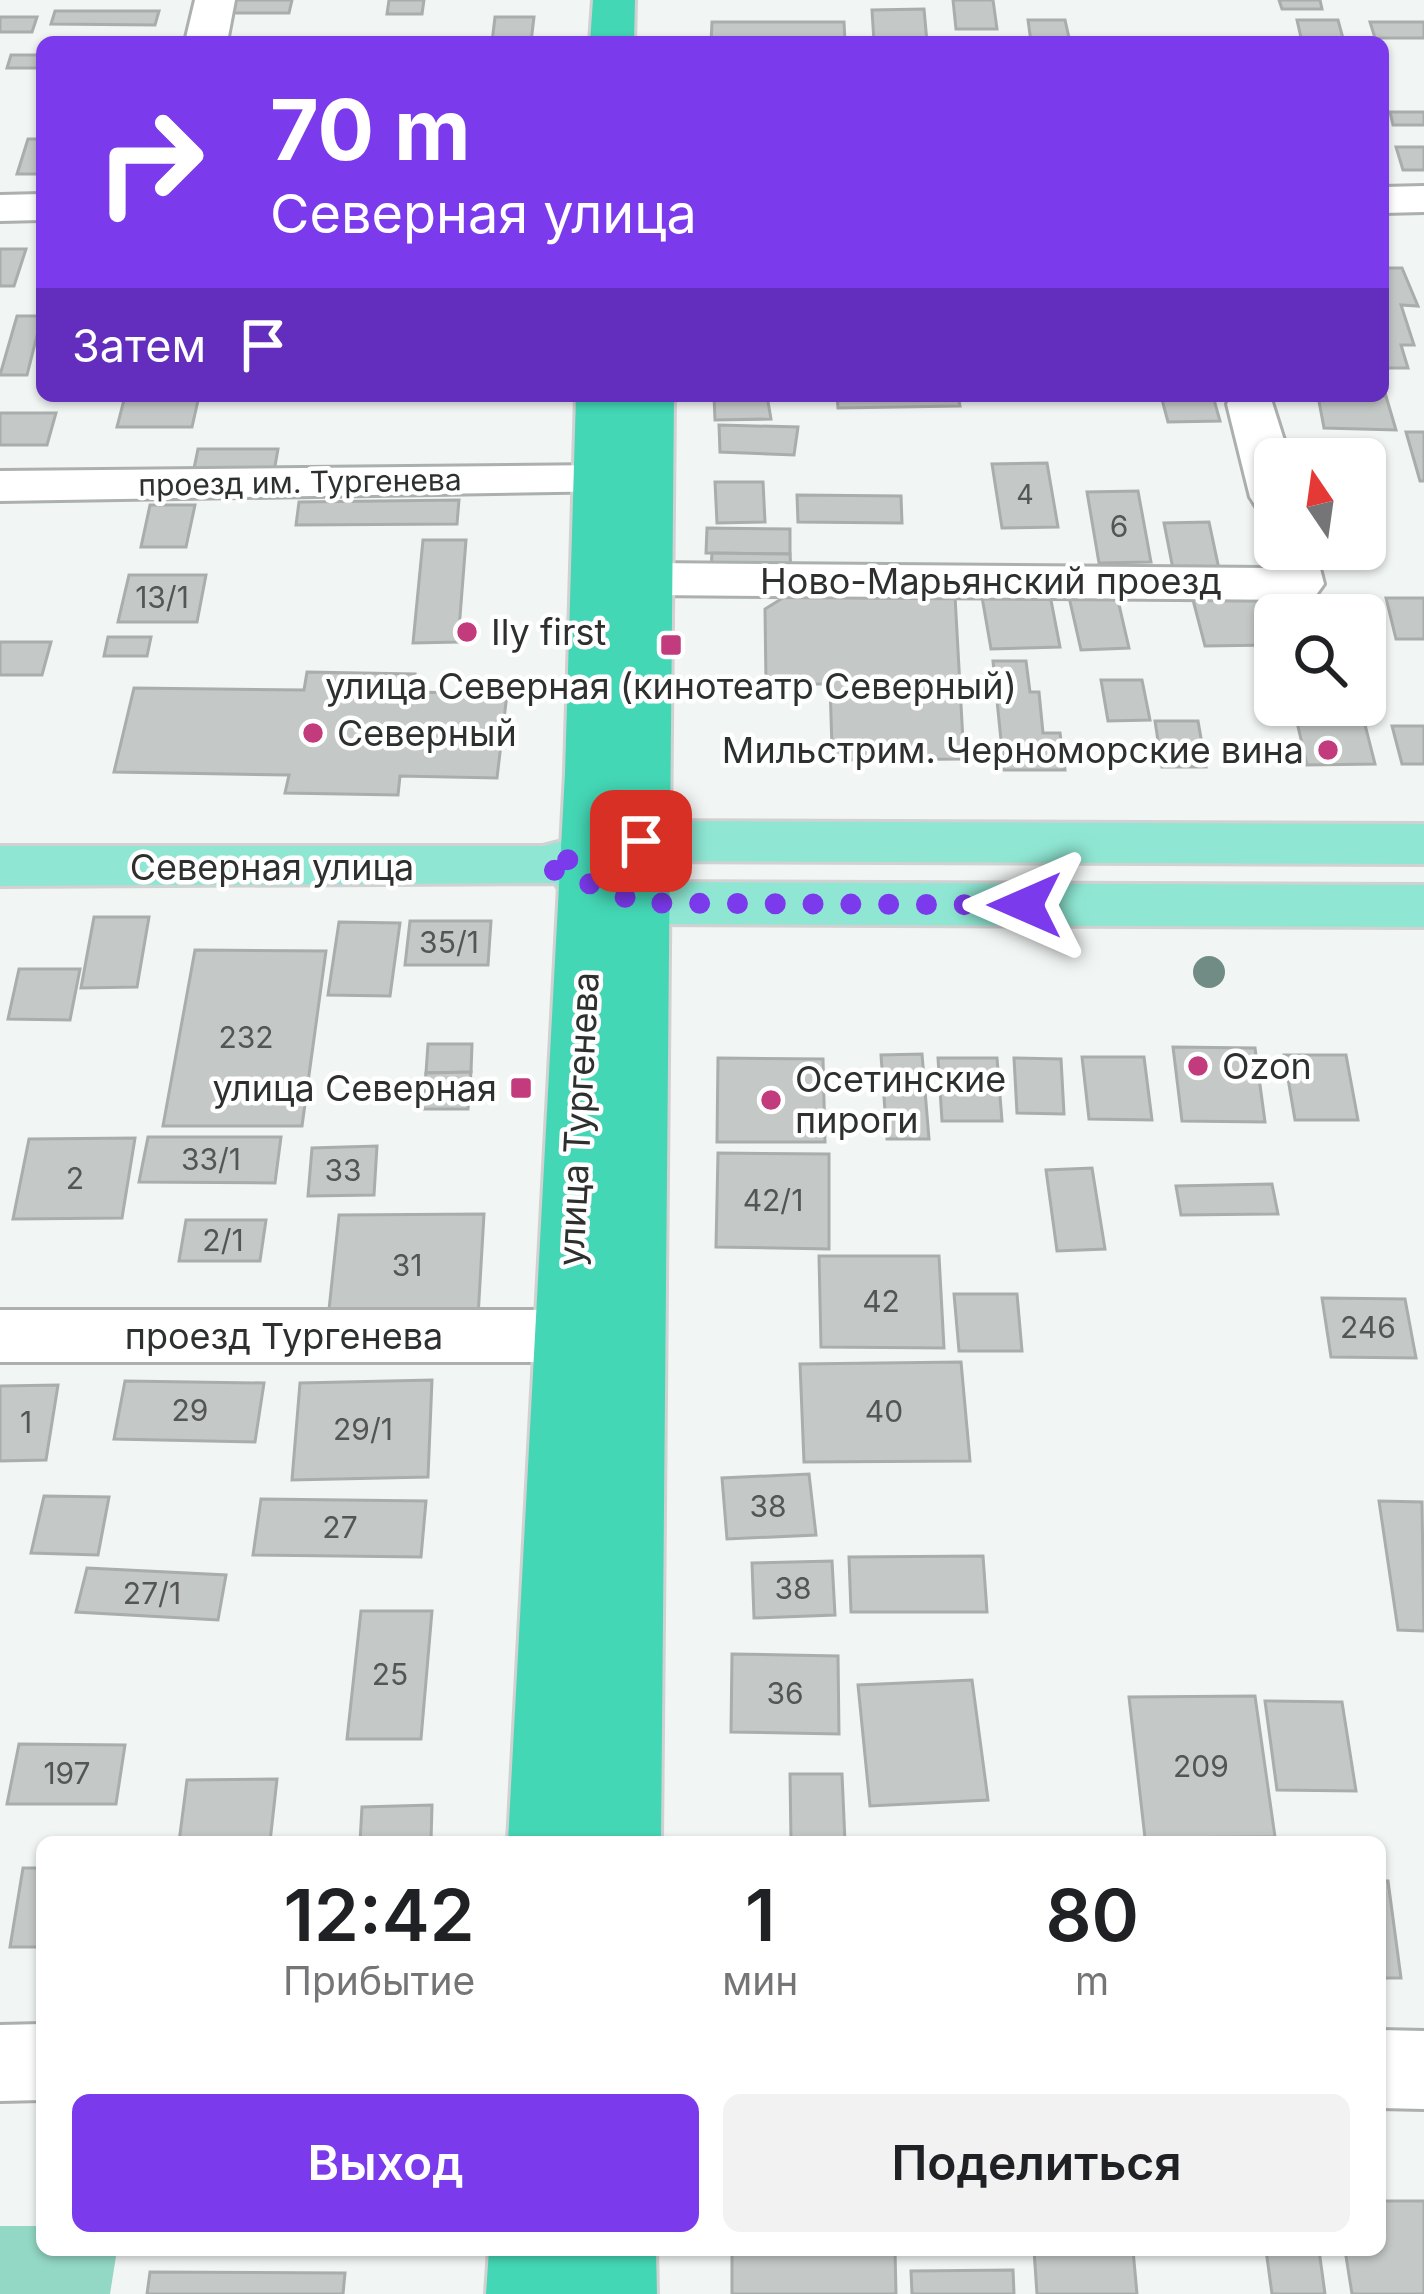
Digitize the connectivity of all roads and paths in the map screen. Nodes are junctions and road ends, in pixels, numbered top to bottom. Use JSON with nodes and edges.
{"nodes":[{"id":1,"x":215,"y":0,"type":"edge"},
{"id":2,"x":614,"y":0,"type":"edge"},
{"id":3,"x":650,"y":0,"type":"edge"},
{"id":4,"x":207,"y":36,"type":"edge"},
{"id":5,"x":612,"y":36,"type":"edge"},
{"id":6,"x":650,"y":36,"type":"edge"},
{"id":7,"x":1424,"y":199,"type":"edge"},
{"id":8,"x":1389,"y":200,"type":"edge"},
{"id":9,"x":36,"y":207,"type":"edge"},
{"id":10,"x":0,"y":208,"type":"edge"},
{"id":11,"x":601,"y":402,"type":"edge"},
{"id":12,"x":649,"y":402,"type":"edge"},
{"id":13,"x":1251,"y":404,"type":"dead end"},
{"id":14,"x":1260,"y":438,"type":"edge"},
{"id":15,"x":600,"y":480,"type":"junction"},
{"id":16,"x":0,"y":485,"type":"edge"},
{"id":17,"x":1294,"y":570,"type":"edge"},
{"id":18,"x":648,"y":579,"type":"junction"},
{"id":19,"x":1424,"y":844,"type":"edge"},
{"id":20,"x":0,"y":866,"type":"edge"},
{"id":21,"x":601,"y":870,"type":"junction"},
{"id":22,"x":1424,"y":906,"type":"edge"},
{"id":23,"x":0,"y":1336,"type":"edge"},
{"id":24,"x":568,"y":1336,"type":"junction"},
{"id":25,"x":548,"y":1836,"type":"edge"},
{"id":26,"x":621,"y":1836,"type":"edge"},
{"id":27,"x":36,"y":2062,"type":"edge"},
{"id":28,"x":0,"y":2063,"type":"edge"},
{"id":29,"x":1386,"y":2069,"type":"edge"},
{"id":30,"x":1424,"y":2070,"type":"edge"},
{"id":31,"x":533,"y":2256,"type":"edge"},
{"id":32,"x":612,"y":2256,"type":"edge"},
{"id":33,"x":531,"y":2294,"type":"edge"},
{"id":34,"x":612,"y":2294,"type":"edge"}],
"edges":[{"from":1,"to":4,"type":"street"},
{"from":2,"to":5,"type":"highway"},
{"from":3,"to":6,"type":"highway"},
{"from":7,"to":8,"type":"street"},
{"from":9,"to":10,"type":"street"},
{"from":11,"to":15,"type":"highway","name":"улица Тургенева"},
{"from":12,"to":18,"type":"highway","name":"улица Тургенева"},
{"from":13,"to":14,"type":"street"},
{"from":15,"to":16,"type":"street","name":"проезд им. Тургенева"},
{"from":15,"to":21,"type":"highway","name":"улица Тургенева"},
{"from":17,"to":18,"type":"street","name":"Ново-Марьянский проезд"},
{"from":18,"to":21,"type":"highway","name":"улица Тургенева"},
{"from":19,"to":21,"type":"main road","name":"Северная улица"},
{"from":20,"to":21,"type":"main road","name":"Северная улица"},
{"from":21,"to":22,"type":"main road","name":"Северная улица"},
{"from":21,"to":24,"type":"highway","name":"улица Тургенева"},
{"from":21,"to":26,"type":"highway","name":"улица Тургенева"},
{"from":23,"to":24,"type":"street","name":"проезд Тургенева"},
{"from":24,"to":25,"type":"highway","name":"улица Тургенева"},
{"from":27,"to":28,"type":"street"},
{"from":29,"to":30,"type":"street"},
{"from":31,"to":33,"type":"highway"},
{"from":32,"to":34,"type":"highway"}]}
